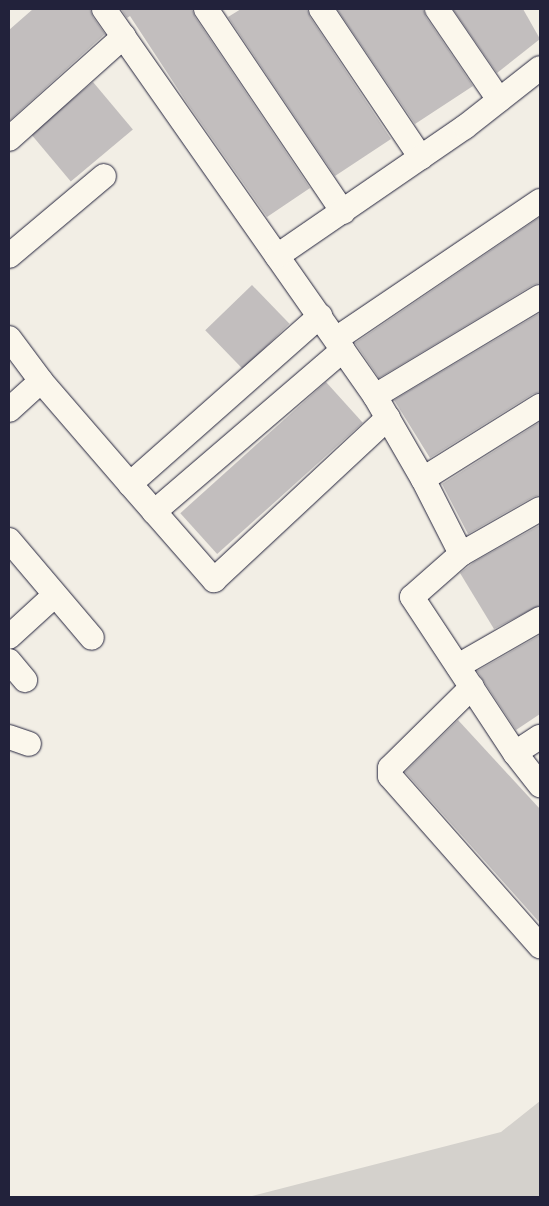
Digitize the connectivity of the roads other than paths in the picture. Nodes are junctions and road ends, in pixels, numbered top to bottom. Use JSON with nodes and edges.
{"nodes":[{"id":1,"x":104,"y":9,"type":"edge"},
{"id":2,"x":206,"y":9,"type":"edge"},
{"id":3,"x":321,"y":9,"type":"edge"},
{"id":4,"x":437,"y":9,"type":"edge"},
{"id":5,"x":124,"y":36,"type":"junction"},
{"id":6,"x":540,"y":68,"type":"edge"},
{"id":7,"x":499,"y":100,"type":"junction"},
{"id":8,"x":9,"y":139,"type":"edge"},
{"id":9,"x":421,"y":158,"type":"junction"},
{"id":10,"x":104,"y":176,"type":"dead end"},
{"id":11,"x":540,"y":201,"type":"edge"},
{"id":12,"x":343,"y":212,"type":"junction"},
{"id":13,"x":9,"y":256,"type":"edge"},
{"id":14,"x":277,"y":256,"type":"junction"},
{"id":15,"x":540,"y":296,"type":"edge"},
{"id":16,"x":320,"y":316,"type":"junction"},
{"id":17,"x":9,"y":338,"type":"edge"},
{"id":18,"x":340,"y":344,"type":"junction"},
{"id":19,"x":40,"y":381,"type":"junction"},
{"id":20,"x":375,"y":396,"type":"junction"},
{"id":21,"x":540,"y":406,"type":"edge"},
{"id":22,"x":9,"y":410,"type":"edge"},
{"id":23,"x":388,"y":418,"type":"junction"},
{"id":24,"x":423,"y":479,"type":"junction"},
{"id":25,"x":130,"y":484,"type":"junction"},
{"id":26,"x":161,"y":506,"type":"junction"},
{"id":27,"x":540,"y":509,"type":"edge"},
{"id":28,"x":9,"y":540,"type":"edge"},
{"id":29,"x":461,"y":554,"type":"junction"},
{"id":30,"x":56,"y":596,"type":"junction"},
{"id":31,"x":540,"y":619,"type":"edge"},
{"id":32,"x":9,"y":637,"type":"edge"},
{"id":33,"x":92,"y":638,"type":"dead end"},
{"id":34,"x":9,"y":661,"type":"edge"},
{"id":35,"x":458,"y":666,"type":"junction"},
{"id":36,"x":25,"y":680,"type":"dead end"},
{"id":37,"x":472,"y":687,"type":"junction"},
{"id":38,"x":540,"y":737,"type":"edge"},
{"id":39,"x":514,"y":753,"type":"junction"},
{"id":40,"x":540,"y":785,"type":"edge"},
{"id":41,"x":540,"y":946,"type":"edge"}],
"edges":[{"from":1,"to":5,"type":"street"},
{"from":2,"to":12,"type":"street"},
{"from":3,"to":9,"type":"street"},
{"from":4,"to":7,"type":"street"},
{"from":5,"to":8,"type":"street"},
{"from":5,"to":14,"type":"street"},
{"from":6,"to":7,"type":"street"},
{"from":7,"to":9,"type":"street"},
{"from":9,"to":12,"type":"street"},
{"from":10,"to":13,"type":"street"},
{"from":11,"to":18,"type":"street"},
{"from":12,"to":14,"type":"street"},
{"from":14,"to":16,"type":"street"},
{"from":15,"to":20,"type":"street"},
{"from":16,"to":18,"type":"street"},
{"from":16,"to":25,"type":"street"},
{"from":17,"to":19,"type":"street"},
{"from":18,"to":20,"type":"street"},
{"from":18,"to":26,"type":"street"},
{"from":19,"to":22,"type":"street"},
{"from":19,"to":25,"type":"street"},
{"from":20,"to":23,"type":"street"},
{"from":21,"to":24,"type":"street"},
{"from":23,"to":24,"type":"street"},
{"from":23,"to":26,"type":"street"},
{"from":24,"to":29,"type":"street"},
{"from":25,"to":26,"type":"street"},
{"from":27,"to":29,"type":"street"},
{"from":28,"to":30,"type":"street"},
{"from":29,"to":35,"type":"street"},
{"from":30,"to":32,"type":"street"},
{"from":30,"to":33,"type":"street"},
{"from":31,"to":35,"type":"street"},
{"from":34,"to":36,"type":"street"},
{"from":35,"to":37,"type":"street"},
{"from":37,"to":39,"type":"street"},
{"from":37,"to":41,"type":"street"},
{"from":38,"to":39,"type":"street"},
{"from":39,"to":40,"type":"street"}]}
